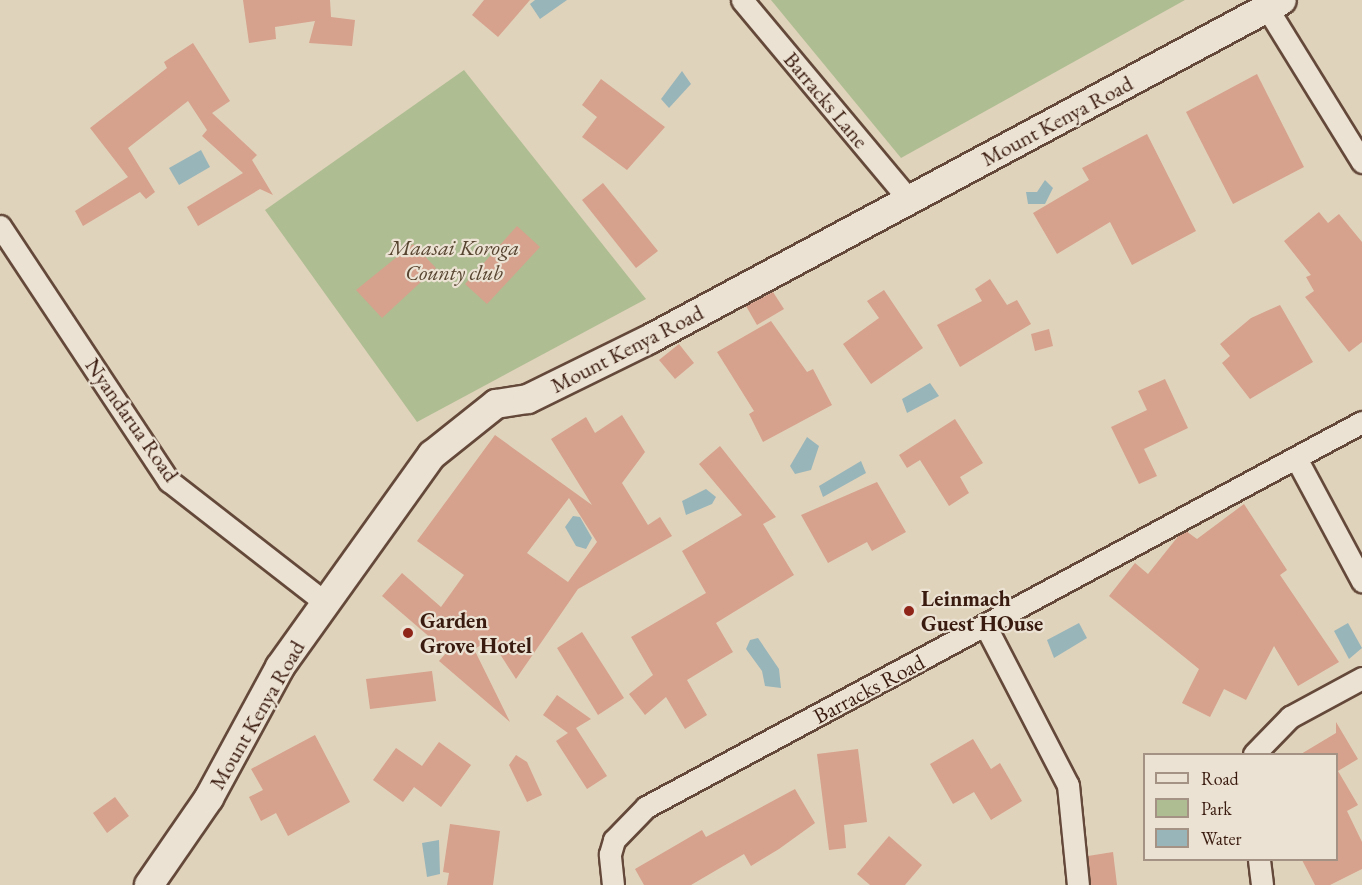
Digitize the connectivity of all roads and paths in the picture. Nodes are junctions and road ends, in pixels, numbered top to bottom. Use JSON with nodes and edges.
{"nodes":[{"id":1,"x":742,"y":0,"type":"edge"},
{"id":2,"x":1274,"y":4,"type":"edge"},
{"id":3,"x":1362,"y":162,"type":"edge"},
{"id":4,"x":910,"y":201,"type":"junction"},
{"id":5,"x":0,"y":226,"type":"edge"},
{"id":6,"x":1362,"y":422,"type":"edge"},
{"id":7,"x":1296,"y":458,"type":"junction"},
{"id":8,"x":1362,"y":581,"type":"edge"},
{"id":9,"x":327,"y":604,"type":"junction"},
{"id":10,"x":986,"y":627,"type":"junction"},
{"id":11,"x":1362,"y":678,"type":"edge"},
{"id":12,"x":1255,"y":753,"type":"edge"},
{"id":13,"x":1259,"y":861,"type":"edge"},
{"id":14,"x":149,"y":885,"type":"edge"},
{"id":15,"x":613,"y":885,"type":"edge"},
{"id":16,"x":1078,"y":885,"type":"edge"},
{"id":17,"x":1262,"y":885,"type":"edge"}],
"edges":[{"from":1,"to":4,"type":"street","name":"Barracks Lane"},
{"from":2,"to":3,"type":"street"},
{"from":2,"to":4,"type":"main road","name":"Mount Kenya Road"},
{"from":4,"to":9,"type":"main road","name":"Mount Kenya Road"},
{"from":5,"to":9,"type":"street","name":"Nyandarua Road"},
{"from":6,"to":7,"type":"street","name":"Barracks Road"},
{"from":7,"to":8,"type":"street"},
{"from":7,"to":10,"type":"street","name":"Barracks Road"},
{"from":9,"to":14,"type":"main road","name":"Mount Kenya Road"},
{"from":10,"to":15,"type":"street","name":"Barracks Road"},
{"from":10,"to":16,"type":"street"},
{"from":11,"to":12,"type":"street"},
{"from":13,"to":17,"type":"street"}]}
